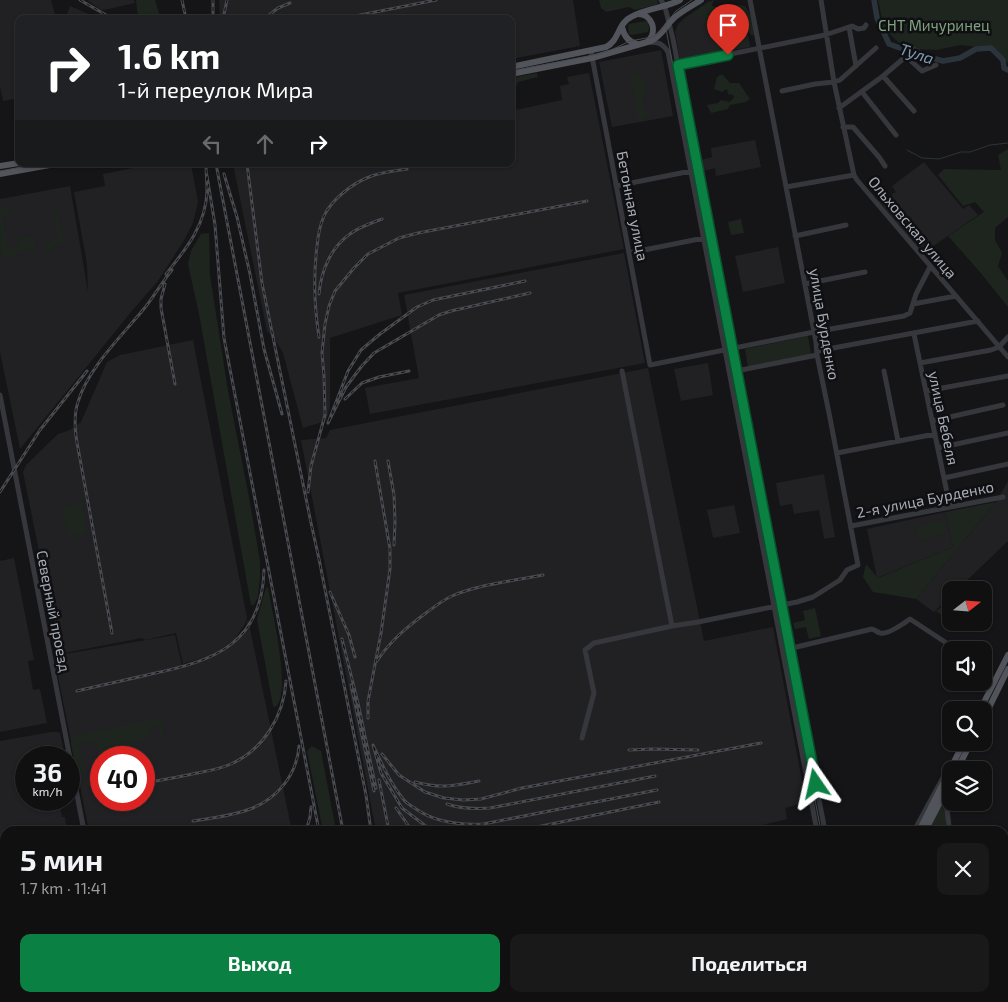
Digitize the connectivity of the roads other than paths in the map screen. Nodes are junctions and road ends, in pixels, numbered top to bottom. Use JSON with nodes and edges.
{"nodes":[{"id":1,"x":660,"y":0,"type":"edge"},
{"id":2,"x":680,"y":0,"type":"edge"},
{"id":3,"x":701,"y":0,"type":"edge"},
{"id":4,"x":750,"y":0,"type":"edge"},
{"id":5,"x":820,"y":0,"type":"edge"},
{"id":6,"x":665,"y":6,"type":"junction"},
{"id":7,"x":652,"y":9,"type":"junction"},
{"id":8,"x":637,"y":14,"type":"junction"},
{"id":9,"x":670,"y":24,"type":"junction"},
{"id":10,"x":866,"y":25,"type":"dead end"},
{"id":11,"x":622,"y":27,"type":"junction"},
{"id":12,"x":849,"y":27,"type":"junction"},
{"id":13,"x":825,"y":35,"type":"junction"},
{"id":14,"x":646,"y":42,"type":"junction"},
{"id":15,"x":638,"y":44,"type":"junction"},
{"id":16,"x":876,"y":48,"type":"dead end"},
{"id":17,"x":760,"y":49,"type":"junction"},
{"id":18,"x":592,"y":54,"type":"junction"},
{"id":19,"x":678,"y":65,"type":"junction"},
{"id":20,"x":936,"y":65,"type":"dead end"},
{"id":21,"x":515,"y":66,"type":"edge"},
{"id":22,"x":671,"y":66,"type":"junction"},
{"id":23,"x":856,"y":66,"type":"junction"},
{"id":24,"x":515,"y":73,"type":"edge"},
{"id":25,"x":883,"y":76,"type":"junction"},
{"id":26,"x":834,"y":82,"type":"junction"},
{"id":27,"x":782,"y":91,"type":"dead end"},
{"id":28,"x":862,"y":92,"type":"junction"},
{"id":29,"x":839,"y":108,"type":"junction"},
{"id":30,"x":914,"y":112,"type":"dead end"},
{"id":31,"x":842,"y":127,"type":"junction"},
{"id":32,"x":896,"y":135,"type":"dead end"},
{"id":33,"x":15,"y":164,"type":"edge"},
{"id":34,"x":0,"y":166,"type":"edge"},
{"id":35,"x":884,"y":166,"type":"dead end"},
{"id":36,"x":38,"y":167,"type":"edge"},
{"id":37,"x":691,"y":170,"type":"junction"},
{"id":38,"x":0,"y":174,"type":"edge"},
{"id":39,"x":854,"y":175,"type":"junction"},
{"id":40,"x":616,"y":186,"type":"junction"},
{"id":41,"x":786,"y":188,"type":"junction"},
{"id":42,"x":846,"y":225,"type":"dead end"},
{"id":43,"x":796,"y":236,"type":"junction"},
{"id":44,"x":704,"y":238,"type":"junction"},
{"id":45,"x":629,"y":252,"type":"junction"},
{"id":46,"x":930,"y":267,"type":"junction"},
{"id":47,"x":865,"y":272,"type":"dead end"},
{"id":48,"x":804,"y":284,"type":"junction"},
{"id":49,"x":956,"y":296,"type":"junction"},
{"id":50,"x":913,"y":304,"type":"junction"},
{"id":51,"x":978,"y":321,"type":"junction"},
{"id":52,"x":814,"y":332,"type":"junction"},
{"id":53,"x":914,"y":334,"type":"junction"},
{"id":54,"x":1008,"y":337,"type":"edge"},
{"id":55,"x":999,"y":347,"type":"junction"},
{"id":56,"x":732,"y":348,"type":"junction"},
{"id":57,"x":725,"y":349,"type":"junction"},
{"id":58,"x":817,"y":353,"type":"junction"},
{"id":59,"x":1008,"y":357,"type":"edge"},
{"id":60,"x":920,"y":363,"type":"junction"},
{"id":61,"x":622,"y":371,"type":"dead end"},
{"id":62,"x":736,"y":371,"type":"junction"},
{"id":63,"x":884,"y":371,"type":"dead end"},
{"id":64,"x":1008,"y":376,"type":"edge"},
{"id":65,"x":926,"y":392,"type":"junction"},
{"id":66,"x":0,"y":396,"type":"edge"},
{"id":67,"x":1003,"y":405,"type":"dead end"},
{"id":68,"x":932,"y":421,"type":"junction"},
{"id":69,"x":1008,"y":433,"type":"edge"},
{"id":70,"x":935,"y":434,"type":"junction"},
{"id":71,"x":898,"y":441,"type":"junction"},
{"id":72,"x":938,"y":448,"type":"junction"},
{"id":73,"x":837,"y":453,"type":"junction"},
{"id":74,"x":1008,"y":464,"type":"edge"},
{"id":75,"x":944,"y":478,"type":"junction"},
{"id":76,"x":1004,"y":497,"type":"dead end"},
{"id":77,"x":950,"y":507,"type":"junction"},
{"id":78,"x":851,"y":526,"type":"junction"},
{"id":79,"x":781,"y":605,"type":"junction"},
{"id":80,"x":774,"y":606,"type":"junction"},
{"id":81,"x":672,"y":626,"type":"junction"},
{"id":82,"x":943,"y":641,"type":"edge"},
{"id":83,"x":790,"y":648,"type":"junction"},
{"id":84,"x":782,"y":650,"type":"junction"},
{"id":85,"x":1008,"y":655,"type":"edge"},
{"id":86,"x":1008,"y":669,"type":"edge"},
{"id":87,"x":1008,"y":675,"type":"edge"},
{"id":88,"x":997,"y":691,"type":"junction"},
{"id":89,"x":985,"y":701,"type":"edge"},
{"id":90,"x":992,"y":701,"type":"edge"},
{"id":91,"x":582,"y":738,"type":"dead end"},
{"id":92,"x":958,"y":753,"type":"joint"},
{"id":93,"x":942,"y":798,"type":"edge"},
{"id":94,"x":947,"y":811,"type":"edge"},
{"id":95,"x":931,"y":814,"type":"junction"},
{"id":96,"x":83,"y":826,"type":"edge"},
{"id":97,"x":816,"y":826,"type":"edge"},
{"id":98,"x":824,"y":826,"type":"edge"},
{"id":99,"x":917,"y":826,"type":"edge"},
{"id":100,"x":923,"y":826,"type":"edge"},
{"id":101,"x":927,"y":826,"type":"edge"},
{"id":102,"x":949,"y":826,"type":"edge"}],
"edges":[{"from":1,"to":6,"type":"street"},
{"from":1,"to":7,"type":"main road"},
{"from":2,"to":6,"type":"main road"},
{"from":3,"to":9,"type":"main road"},
{"from":4,"to":17,"type":"street","name":"улица Бурденко"},
{"from":5,"to":13,"type":"street","name":"Ольховская улица"},
{"from":6,"to":7,"type":"main road"},
{"from":6,"to":9,"type":"street"},
{"from":7,"to":8,"type":"main road"},
{"from":8,"to":11,"type":"main road"},
{"from":8,"to":14,"type":"main road"},
{"from":9,"to":14,"type":"main road"},
{"from":9,"to":19,"type":"street"},
{"from":10,"to":12,"type":"street"},
{"from":11,"to":15,"type":"main road"},
{"from":11,"to":18,"type":"main road"},
{"from":12,"to":13,"type":"street"},
{"from":12,"to":23,"type":"street"},
{"from":13,"to":17,"type":"street"},
{"from":13,"to":26,"type":"street","name":"Ольховская улица"},
{"from":14,"to":15,"type":"main road"},
{"from":14,"to":22,"type":"street"},
{"from":15,"to":18,"type":"main road"},
{"from":16,"to":23,"type":"street"},
{"from":17,"to":19,"type":"street"},
{"from":17,"to":41,"type":"street","name":"улица Бурденко"},
{"from":18,"to":21,"type":"main road"},
{"from":18,"to":24,"type":"main road"},
{"from":18,"to":40,"type":"street","name":"Бетонная улица"},
{"from":19,"to":22,"type":"street"},
{"from":19,"to":56,"type":"street"},
{"from":20,"to":25,"type":"street"},
{"from":22,"to":37,"type":"street"},
{"from":23,"to":26,"type":"street"},
{"from":25,"to":28,"type":"street"},
{"from":25,"to":30,"type":"street"},
{"from":26,"to":27,"type":"street"},
{"from":26,"to":29,"type":"street","name":"Ольховская улица"},
{"from":28,"to":29,"type":"street"},
{"from":28,"to":32,"type":"street"},
{"from":29,"to":31,"type":"street","name":"Ольховская улица"},
{"from":31,"to":35,"type":"street"},
{"from":31,"to":39,"type":"street","name":"Ольховская улица"},
{"from":33,"to":34,"type":"main road"},
{"from":36,"to":38,"type":"main road"},
{"from":37,"to":40,"type":"street"},
{"from":37,"to":44,"type":"street"},
{"from":39,"to":41,"type":"street"},
{"from":39,"to":46,"type":"street","name":"Ольховская улица"},
{"from":40,"to":45,"type":"street","name":"Бетонная улица"},
{"from":41,"to":43,"type":"street","name":"улица Бурденко"},
{"from":42,"to":43,"type":"street"},
{"from":43,"to":48,"type":"street","name":"улица Бурденко"},
{"from":44,"to":45,"type":"street"},
{"from":44,"to":57,"type":"street"},
{"from":45,"to":57,"type":"street","name":"Бетонная улица"},
{"from":46,"to":49,"type":"street","name":"Ольховская улица"},
{"from":46,"to":50,"type":"street"},
{"from":47,"to":48,"type":"street"},
{"from":48,"to":52,"type":"street","name":"улица Бурденко"},
{"from":49,"to":50,"type":"street"},
{"from":49,"to":51,"type":"street","name":"Ольховская улица"},
{"from":50,"to":52,"type":"street"},
{"from":51,"to":53,"type":"street"},
{"from":51,"to":55,"type":"street","name":"Ольховская улица"},
{"from":52,"to":56,"type":"street"},
{"from":52,"to":58,"type":"street","name":"улица Бурденко"},
{"from":53,"to":58,"type":"street"},
{"from":53,"to":60,"type":"street","name":"улица Бебеля"},
{"from":54,"to":55,"type":"street"},
{"from":55,"to":59,"type":"street","name":"Ольховская улица"},
{"from":55,"to":60,"type":"street"},
{"from":56,"to":57,"type":"street"},
{"from":56,"to":62,"type":"street"},
{"from":57,"to":80,"type":"street"},
{"from":58,"to":62,"type":"street"},
{"from":58,"to":73,"type":"street","name":"улица Бурденко"},
{"from":60,"to":65,"type":"street","name":"улица Бебеля"},
{"from":61,"to":81,"type":"street"},
{"from":62,"to":79,"type":"street"},
{"from":63,"to":71,"type":"street"},
{"from":64,"to":65,"type":"street"},
{"from":65,"to":68,"type":"street","name":"улица Бебеля"},
{"from":66,"to":96,"type":"street","name":"Северный проезд"},
{"from":67,"to":68,"type":"street"},
{"from":68,"to":70,"type":"street","name":"улица Бебеля"},
{"from":69,"to":72,"type":"street"},
{"from":70,"to":71,"type":"street"},
{"from":70,"to":72,"type":"street","name":"улица Бебеля"},
{"from":71,"to":73,"type":"street"},
{"from":72,"to":75,"type":"street","name":"улица Бебеля"},
{"from":73,"to":78,"type":"street","name":"улица Бурденко"},
{"from":74,"to":75,"type":"street"},
{"from":75,"to":77,"type":"street","name":"улица Бебеля"},
{"from":76,"to":77,"type":"street","name":"2-я улица Бурденко"},
{"from":77,"to":78,"type":"street","name":"2-я улица Бурденко"},
{"from":78,"to":79,"type":"street","name":"улица Бурденко"},
{"from":79,"to":80,"type":"street"},
{"from":79,"to":83,"type":"street"},
{"from":80,"to":81,"type":"street"},
{"from":80,"to":84,"type":"street"},
{"from":81,"to":91,"type":"street"},
{"from":82,"to":83,"type":"street"},
{"from":83,"to":84,"type":"street"},
{"from":83,"to":98,"type":"street"},
{"from":84,"to":97,"type":"street"},
{"from":85,"to":89,"type":"main road"},
{"from":86,"to":88,"type":"main road"},
{"from":87,"to":88,"type":"main road"},
{"from":88,"to":90,"type":"main road"},
{"from":92,"to":95,"type":"main road"},
{"from":92,"to":99,"type":"street"},
{"from":93,"to":95,"type":"main road"},
{"from":94,"to":102,"type":"street"},
{"from":95,"to":100,"type":"main road"},
{"from":95,"to":101,"type":"main road"}]}
